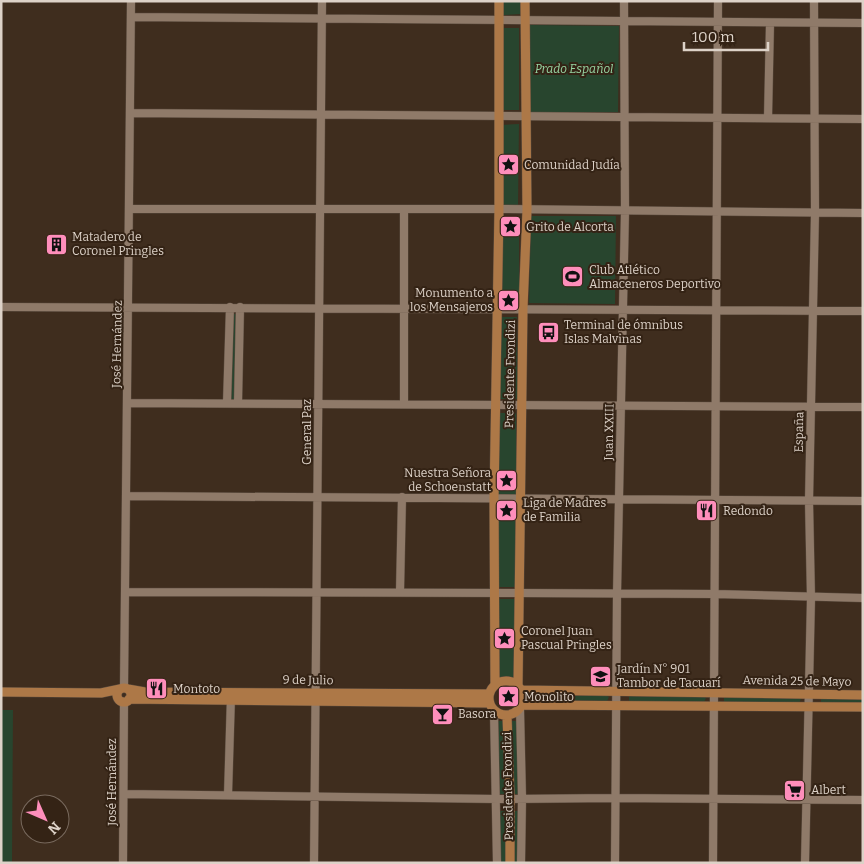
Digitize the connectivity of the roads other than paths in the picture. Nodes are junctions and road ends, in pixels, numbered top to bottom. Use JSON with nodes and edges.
{"nodes":[{"id":1,"x":131,"y":1,"type":"edge"},
{"id":2,"x":322,"y":1,"type":"edge"},
{"id":3,"x":499,"y":1,"type":"edge"},
{"id":4,"x":525,"y":1,"type":"edge"},
{"id":5,"x":624,"y":1,"type":"edge"},
{"id":6,"x":718,"y":1,"type":"edge"},
{"id":7,"x":814,"y":1,"type":"edge"},
{"id":8,"x":131,"y":17,"type":"junction"},
{"id":9,"x":321,"y":18,"type":"junction"},
{"id":10,"x":498,"y":20,"type":"junction"},
{"id":11,"x":525,"y":21,"type":"junction"},
{"id":12,"x":623,"y":22,"type":"junction"},
{"id":13,"x":718,"y":22,"type":"junction"},
{"id":14,"x":770,"y":23,"type":"junction"},
{"id":15,"x":813,"y":23,"type":"junction"},
{"id":16,"x":863,"y":23,"type":"edge"},
{"id":17,"x":130,"y":113,"type":"junction"},
{"id":18,"x":321,"y":114,"type":"junction"},
{"id":19,"x":499,"y":116,"type":"junction"},
{"id":20,"x":525,"y":116,"type":"junction"},
{"id":21,"x":623,"y":117,"type":"junction"},
{"id":22,"x":718,"y":118,"type":"junction"},
{"id":23,"x":768,"y":118,"type":"junction"},
{"id":24,"x":814,"y":119,"type":"junction"},
{"id":25,"x":863,"y":119,"type":"edge"},
{"id":26,"x":129,"y":209,"type":"junction"},
{"id":27,"x":320,"y":209,"type":"junction"},
{"id":28,"x":404,"y":209,"type":"junction"},
{"id":29,"x":498,"y":209,"type":"junction"},
{"id":30,"x":527,"y":210,"type":"junction"},
{"id":31,"x":625,"y":211,"type":"junction"},
{"id":32,"x":717,"y":212,"type":"junction"},
{"id":33,"x":815,"y":213,"type":"junction"},
{"id":34,"x":863,"y":213,"type":"edge"},
{"id":35,"x":1,"y":306,"type":"edge"},
{"id":36,"x":128,"y":307,"type":"junction"},
{"id":37,"x":230,"y":307,"type":"junction"},
{"id":38,"x":240,"y":307,"type":"junction"},
{"id":39,"x":319,"y":307,"type":"junction"},
{"id":40,"x":404,"y":308,"type":"junction"},
{"id":41,"x":497,"y":308,"type":"junction"},
{"id":42,"x":523,"y":308,"type":"junction"},
{"id":43,"x":622,"y":309,"type":"junction"},
{"id":44,"x":716,"y":310,"type":"junction"},
{"id":45,"x":812,"y":311,"type":"junction"},
{"id":46,"x":863,"y":311,"type":"edge"},
{"id":47,"x":227,"y":402,"type":"junction"},
{"id":48,"x":238,"y":402,"type":"junction"},
{"id":49,"x":127,"y":403,"type":"junction"},
{"id":50,"x":318,"y":403,"type":"junction"},
{"id":51,"x":404,"y":403,"type":"junction"},
{"id":52,"x":496,"y":404,"type":"junction"},
{"id":53,"x":522,"y":404,"type":"junction"},
{"id":54,"x":620,"y":405,"type":"junction"},
{"id":55,"x":716,"y":406,"type":"junction"},
{"id":56,"x":811,"y":407,"type":"junction"},
{"id":57,"x":863,"y":407,"type":"edge"},
{"id":58,"x":126,"y":496,"type":"junction"},
{"id":59,"x":318,"y":496,"type":"junction"},
{"id":60,"x":402,"y":497,"type":"junction"},
{"id":61,"x":494,"y":498,"type":"junction"},
{"id":62,"x":520,"y":498,"type":"junction"},
{"id":63,"x":619,"y":499,"type":"junction"},
{"id":64,"x":715,"y":500,"type":"junction"},
{"id":65,"x":809,"y":501,"type":"junction"},
{"id":66,"x":863,"y":501,"type":"edge"},
{"id":67,"x":126,"y":592,"type":"junction"},
{"id":68,"x":317,"y":592,"type":"junction"},
{"id":69,"x":400,"y":592,"type":"junction"},
{"id":70,"x":494,"y":593,"type":"junction"},
{"id":71,"x":519,"y":593,"type":"junction"},
{"id":72,"x":617,"y":594,"type":"junction"},
{"id":73,"x":715,"y":594,"type":"junction"},
{"id":74,"x":811,"y":598,"type":"junction"},
{"id":75,"x":863,"y":598,"type":"edge"},
{"id":76,"x":495,"y":685,"type":"junction"},
{"id":77,"x":519,"y":688,"type":"junction"},
{"id":78,"x":124,"y":689,"type":"junction"},
{"id":79,"x":1,"y":692,"type":"edge"},
{"id":80,"x":616,"y":692,"type":"junction"},
{"id":81,"x":101,"y":693,"type":"junction"},
{"id":82,"x":714,"y":693,"type":"junction"},
{"id":83,"x":810,"y":694,"type":"junction"},
{"id":84,"x":863,"y":695,"type":"edge"},
{"id":85,"x":231,"y":696,"type":"junction"},
{"id":86,"x":316,"y":697,"type":"junction"},
{"id":87,"x":489,"y":699,"type":"junction"},
{"id":88,"x":124,"y":700,"type":"junction"},
{"id":89,"x":616,"y":705,"type":"junction"},
{"id":90,"x":714,"y":706,"type":"junction"},
{"id":91,"x":521,"y":707,"type":"junction"},
{"id":92,"x":809,"y":707,"type":"junction"},
{"id":93,"x":863,"y":707,"type":"edge"},
{"id":94,"x":494,"y":712,"type":"junction"},
{"id":95,"x":507,"y":716,"type":"junction"},
{"id":96,"x":124,"y":794,"type":"junction"},
{"id":97,"x":228,"y":795,"type":"junction"},
{"id":98,"x":315,"y":796,"type":"junction"},
{"id":99,"x":510,"y":798,"type":"junction"},
{"id":100,"x":522,"y":798,"type":"junction"},
{"id":101,"x":615,"y":798,"type":"junction"},
{"id":102,"x":497,"y":799,"type":"junction"},
{"id":103,"x":713,"y":799,"type":"junction"},
{"id":104,"x":806,"y":800,"type":"junction"},
{"id":105,"x":863,"y":800,"type":"edge"},
{"id":106,"x":123,"y":863,"type":"edge"},
{"id":107,"x":314,"y":863,"type":"edge"},
{"id":108,"x":497,"y":863,"type":"edge"},
{"id":109,"x":510,"y":863,"type":"edge"},
{"id":110,"x":521,"y":863,"type":"edge"},
{"id":111,"x":615,"y":863,"type":"edge"},
{"id":112,"x":713,"y":863,"type":"edge"},
{"id":113,"x":805,"y":863,"type":"edge"}],
"edges":[{"from":1,"to":8,"type":"street","name":"José Hernández"},
{"from":2,"to":9,"type":"street","name":"General Paz"},
{"from":3,"to":10,"type":"main road","name":"Presidente Frondizi"},
{"from":4,"to":11,"type":"main road","name":"Presidente Frondizi"},
{"from":5,"to":12,"type":"street","name":"Juan XXIII"},
{"from":6,"to":13,"type":"street"},
{"from":7,"to":15,"type":"street","name":"España"},
{"from":8,"to":9,"type":"street"},
{"from":8,"to":17,"type":"street","name":"José Hernández"},
{"from":9,"to":10,"type":"street"},
{"from":9,"to":18,"type":"street","name":"General Paz"},
{"from":10,"to":11,"type":"street"},
{"from":10,"to":19,"type":"main road","name":"Presidente Frondizi"},
{"from":11,"to":12,"type":"street"},
{"from":11,"to":20,"type":"main road","name":"Presidente Frondizi"},
{"from":12,"to":13,"type":"street"},
{"from":12,"to":21,"type":"street","name":"Juan XXIII"},
{"from":13,"to":14,"type":"street"},
{"from":13,"to":22,"type":"street"},
{"from":14,"to":15,"type":"street"},
{"from":14,"to":23,"type":"street"},
{"from":15,"to":16,"type":"street"},
{"from":15,"to":24,"type":"street","name":"España"},
{"from":17,"to":18,"type":"street"},
{"from":17,"to":26,"type":"street","name":"José Hernández"},
{"from":18,"to":19,"type":"street"},
{"from":18,"to":27,"type":"street","name":"General Paz"},
{"from":19,"to":20,"type":"street"},
{"from":19,"to":29,"type":"main road","name":"Presidente Frondizi"},
{"from":20,"to":21,"type":"street"},
{"from":20,"to":30,"type":"main road","name":"Presidente Frondizi"},
{"from":21,"to":22,"type":"street"},
{"from":21,"to":31,"type":"street","name":"Juan XXIII"},
{"from":22,"to":23,"type":"street"},
{"from":22,"to":32,"type":"street"},
{"from":23,"to":24,"type":"street"},
{"from":24,"to":25,"type":"street"},
{"from":24,"to":33,"type":"street","name":"España"},
{"from":26,"to":27,"type":"street"},
{"from":26,"to":36,"type":"street","name":"José Hernández"},
{"from":27,"to":28,"type":"street"},
{"from":27,"to":39,"type":"street","name":"General Paz"},
{"from":28,"to":29,"type":"street"},
{"from":28,"to":40,"type":"street"},
{"from":29,"to":30,"type":"street"},
{"from":29,"to":41,"type":"main road","name":"Presidente Frondizi"},
{"from":30,"to":31,"type":"street"},
{"from":30,"to":42,"type":"main road","name":"Presidente Frondizi"},
{"from":31,"to":32,"type":"street"},
{"from":31,"to":43,"type":"street","name":"Juan XXIII"},
{"from":32,"to":33,"type":"street"},
{"from":32,"to":44,"type":"street"},
{"from":33,"to":34,"type":"street"},
{"from":33,"to":45,"type":"street","name":"España"},
{"from":35,"to":36,"type":"street"},
{"from":36,"to":37,"type":"street"},
{"from":36,"to":49,"type":"street","name":"José Hernández"},
{"from":37,"to":38,"type":"street"},
{"from":37,"to":47,"type":"street"},
{"from":38,"to":39,"type":"street"},
{"from":38,"to":48,"type":"street"},
{"from":39,"to":40,"type":"street"},
{"from":39,"to":50,"type":"street","name":"General Paz"},
{"from":40,"to":41,"type":"street"},
{"from":40,"to":51,"type":"street"},
{"from":41,"to":42,"type":"street"},
{"from":41,"to":52,"type":"main road","name":"Presidente Frondizi"},
{"from":42,"to":43,"type":"street"},
{"from":42,"to":53,"type":"main road","name":"Presidente Frondizi"},
{"from":43,"to":44,"type":"street"},
{"from":43,"to":54,"type":"street","name":"Juan XXIII"},
{"from":44,"to":45,"type":"street"},
{"from":44,"to":55,"type":"street"},
{"from":45,"to":46,"type":"street"},
{"from":45,"to":56,"type":"street","name":"España"},
{"from":47,"to":48,"type":"street"},
{"from":47,"to":49,"type":"street"},
{"from":48,"to":50,"type":"street"},
{"from":49,"to":58,"type":"street","name":"José Hernández"},
{"from":50,"to":51,"type":"street"},
{"from":50,"to":59,"type":"street","name":"General Paz"},
{"from":51,"to":52,"type":"street"},
{"from":52,"to":53,"type":"street"},
{"from":52,"to":61,"type":"main road","name":"Presidente Frondizi"},
{"from":53,"to":54,"type":"street"},
{"from":53,"to":62,"type":"main road","name":"Presidente Frondizi"},
{"from":54,"to":55,"type":"street"},
{"from":54,"to":63,"type":"street","name":"Juan XXIII"},
{"from":55,"to":56,"type":"street"},
{"from":55,"to":64,"type":"street"},
{"from":56,"to":57,"type":"street"},
{"from":56,"to":65,"type":"street","name":"España"},
{"from":58,"to":59,"type":"street"},
{"from":58,"to":67,"type":"street","name":"José Hernández"},
{"from":59,"to":60,"type":"street"},
{"from":59,"to":68,"type":"street","name":"General Paz"},
{"from":60,"to":61,"type":"street"},
{"from":60,"to":69,"type":"street"},
{"from":61,"to":62,"type":"street"},
{"from":61,"to":70,"type":"main road","name":"Presidente Frondizi"},
{"from":62,"to":63,"type":"street"},
{"from":62,"to":71,"type":"main road","name":"Presidente Frondizi"},
{"from":63,"to":64,"type":"street"},
{"from":63,"to":72,"type":"street","name":"Juan XXIII"},
{"from":64,"to":65,"type":"street"},
{"from":64,"to":73,"type":"street"},
{"from":65,"to":66,"type":"street"},
{"from":65,"to":74,"type":"street","name":"España"},
{"from":67,"to":68,"type":"street"},
{"from":67,"to":78,"type":"street","name":"José Hernández"},
{"from":68,"to":69,"type":"street"},
{"from":68,"to":86,"type":"street","name":"General Paz"},
{"from":69,"to":70,"type":"street"},
{"from":70,"to":71,"type":"street"},
{"from":70,"to":76,"type":"main road","name":"Presidente Frondizi"},
{"from":71,"to":72,"type":"street"},
{"from":71,"to":77,"type":"main road","name":"Presidente Frondizi"},
{"from":72,"to":73,"type":"street"},
{"from":72,"to":80,"type":"street","name":"Juan XXIII"},
{"from":73,"to":74,"type":"street"},
{"from":73,"to":82,"type":"street"},
{"from":74,"to":75,"type":"street"},
{"from":74,"to":83,"type":"street","name":"España"},
{"from":76,"to":77,"type":"main road"},
{"from":76,"to":87,"type":"main road"},
{"from":77,"to":80,"type":"main road","name":"Avenida 25 de Mayo"},
{"from":77,"to":91,"type":"main road"},
{"from":78,"to":81,"type":"main road","name":"9 de Julio"},
{"from":78,"to":85,"type":"main road","name":"9 de Julio"},
{"from":78,"to":88,"type":"main road"},
{"from":79,"to":81,"type":"main road"},
{"from":80,"to":82,"type":"main road","name":"Avenida 25 de Mayo"},
{"from":80,"to":89,"type":"street","name":"Juan XXIII"},
{"from":81,"to":88,"type":"main road"},
{"from":82,"to":83,"type":"main road","name":"Avenida 25 de Mayo"},
{"from":82,"to":90,"type":"street"},
{"from":83,"to":84,"type":"main road","name":"Avenida 25 de Mayo"},
{"from":83,"to":92,"type":"street","name":"España"},
{"from":85,"to":86,"type":"main road","name":"9 de Julio"},
{"from":85,"to":88,"type":"main road","name":"9 de Julio"},
{"from":85,"to":97,"type":"street"},
{"from":86,"to":87,"type":"main road","name":"9 de Julio"},
{"from":86,"to":98,"type":"street","name":"General Paz"},
{"from":87,"to":94,"type":"main road"},
{"from":88,"to":96,"type":"street","name":"José Hernández"},
{"from":89,"to":90,"type":"main road","name":"Avenida 25 de Mayo"},
{"from":89,"to":91,"type":"main road","name":"Avenida 25 de Mayo"},
{"from":89,"to":101,"type":"street","name":"Juan XXIII"},
{"from":90,"to":92,"type":"main road","name":"Avenida 25 de Mayo"},
{"from":90,"to":103,"type":"street"},
{"from":91,"to":95,"type":"main road"},
{"from":91,"to":100,"type":"street","name":"Presidente Frondizi"},
{"from":92,"to":93,"type":"main road","name":"Avenida 25 de Mayo"},
{"from":92,"to":104,"type":"street","name":"España"},
{"from":94,"to":95,"type":"main road"},
{"from":94,"to":102,"type":"street","name":"Presidente Frondizi"},
{"from":95,"to":99,"type":"main road","name":"Presidente Frondizi"},
{"from":96,"to":97,"type":"street"},
{"from":96,"to":106,"type":"street","name":"José Hernández"},
{"from":97,"to":98,"type":"street"},
{"from":98,"to":102,"type":"street"},
{"from":98,"to":107,"type":"street","name":"General Paz"},
{"from":99,"to":100,"type":"street"},
{"from":99,"to":102,"type":"street"},
{"from":99,"to":109,"type":"main road","name":"Presidente Frondizi"},
{"from":100,"to":101,"type":"street"},
{"from":100,"to":110,"type":"street","name":"Presidente Frondizi"},
{"from":101,"to":103,"type":"street"},
{"from":101,"to":111,"type":"street","name":"Juan XXIII"},
{"from":102,"to":108,"type":"street","name":"Presidente Frondizi"},
{"from":103,"to":104,"type":"street"},
{"from":103,"to":112,"type":"street"},
{"from":104,"to":105,"type":"street"},
{"from":104,"to":113,"type":"street","name":"España"}]}
